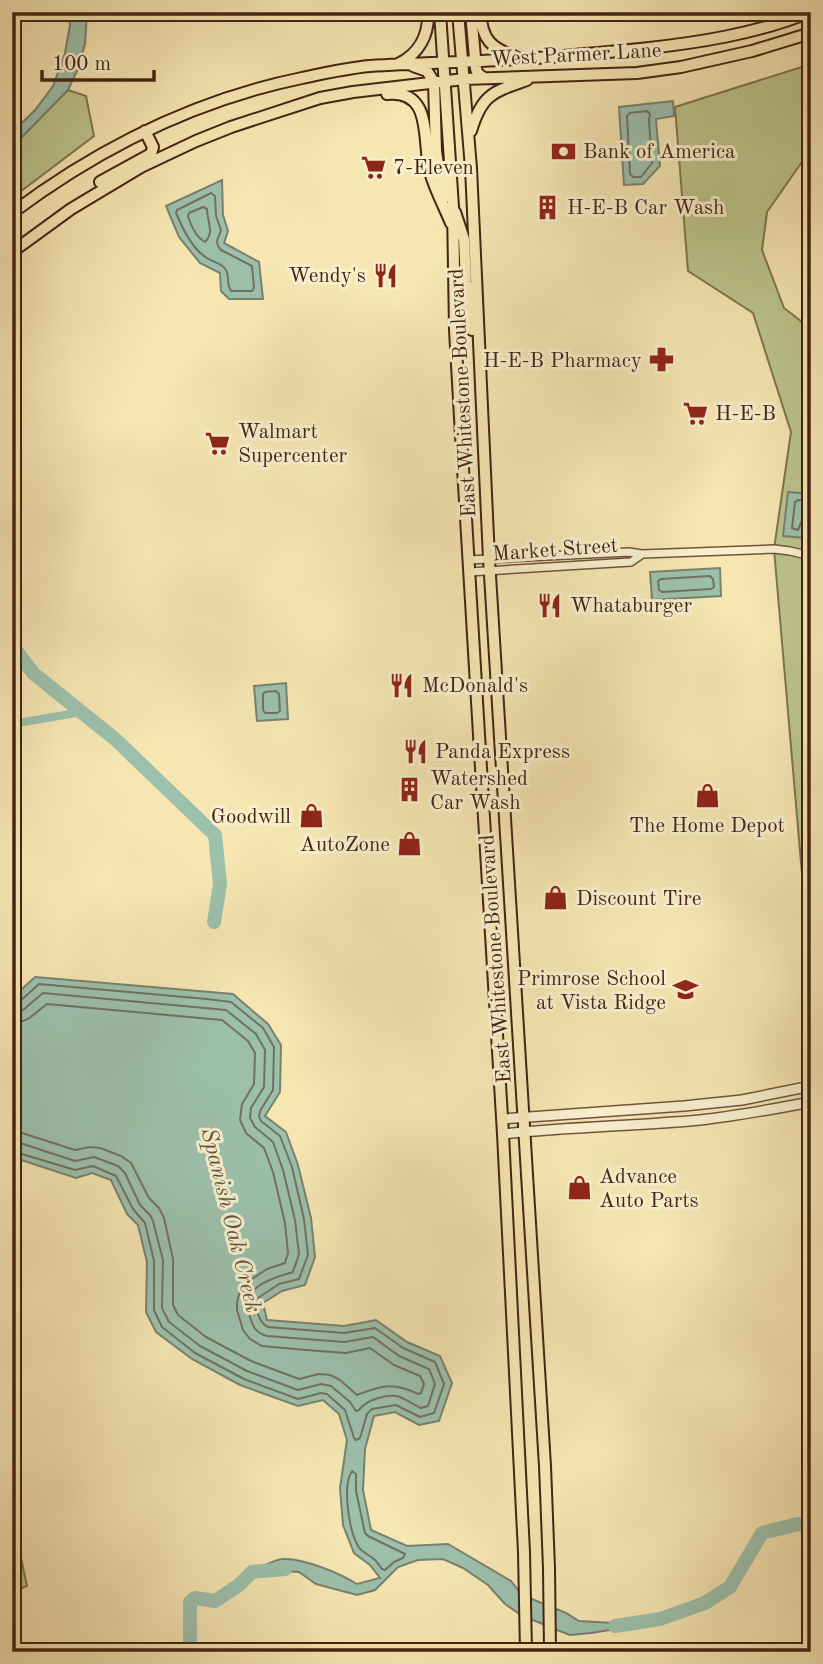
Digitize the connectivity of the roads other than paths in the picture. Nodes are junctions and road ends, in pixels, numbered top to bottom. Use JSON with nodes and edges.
{"nodes":[{"id":1,"x":428,"y":12,"type":"edge"},
{"id":2,"x":440,"y":12,"type":"edge"},
{"id":3,"x":458,"y":12,"type":"edge"},
{"id":4,"x":471,"y":12,"type":"edge"},
{"id":5,"x":480,"y":12,"type":"edge"},
{"id":6,"x":810,"y":12,"type":"edge"},
{"id":7,"x":811,"y":33,"type":"edge"},
{"id":8,"x":522,"y":59,"type":"junction"},
{"id":9,"x":475,"y":61,"type":"junction"},
{"id":10,"x":463,"y":62,"type":"junction"},
{"id":11,"x":444,"y":63,"type":"junction"},
{"id":12,"x":394,"y":65,"type":"junction"},
{"id":13,"x":410,"y":65,"type":"junction"},
{"id":14,"x":539,"y":76,"type":"junction"},
{"id":15,"x":484,"y":78,"type":"junction"},
{"id":16,"x":464,"y":79,"type":"junction"},
{"id":17,"x":439,"y":82,"type":"junction"},
{"id":18,"x":353,"y":92,"type":"junction"},
{"id":19,"x":145,"y":131,"type":"junction"},
{"id":20,"x":469,"y":137,"type":"junction"},
{"id":21,"x":90,"y":161,"type":"junction"},
{"id":22,"x":453,"y":207,"type":"junction"},
{"id":23,"x":12,"y":213,"type":"edge"},
{"id":24,"x":12,"y":222,"type":"edge"},
{"id":25,"x":453,"y":228,"type":"junction"},
{"id":26,"x":13,"y":251,"type":"edge"},
{"id":27,"x":483,"y":422,"type":"junction"},
{"id":28,"x":642,"y":554,"type":"junction"},
{"id":29,"x":811,"y":556,"type":"edge"},
{"id":30,"x":489,"y":559,"type":"junction"},
{"id":31,"x":468,"y":560,"type":"junction"},
{"id":32,"x":490,"y":571,"type":"junction"},
{"id":33,"x":469,"y":572,"type":"junction"},
{"id":34,"x":811,"y":1086,"type":"edge"},
{"id":35,"x":811,"y":1102,"type":"edge"},
{"id":36,"x":524,"y":1118,"type":"junction"},
{"id":37,"x":502,"y":1119,"type":"junction"},
{"id":38,"x":525,"y":1131,"type":"junction"},
{"id":39,"x":503,"y":1134,"type":"junction"},
{"id":40,"x":526,"y":1652,"type":"edge"},
{"id":41,"x":550,"y":1652,"type":"edge"}],
"edges":[{"from":1,"to":12,"type":"main road"},
{"from":2,"to":11,"type":"main road"},
{"from":3,"to":10,"type":"main road","name":"East Whitestone Boulevard"},
{"from":4,"to":9,"type":"main road"},
{"from":5,"to":8,"type":"main road"},
{"from":6,"to":8,"type":"main road","name":"West Parmer Lane"},
{"from":7,"to":14,"type":"main road","name":"West Parmer Lane"},
{"from":8,"to":9,"type":"main road","name":"West Parmer Lane"},
{"from":9,"to":10,"type":"main road","name":"West Parmer Lane"},
{"from":9,"to":15,"type":"main road"},
{"from":10,"to":11,"type":"main road","name":"West Parmer Lane"},
{"from":10,"to":16,"type":"main road","name":"East Whitestone Boulevard"},
{"from":11,"to":13,"type":"main road","name":"West Parmer Lane"},
{"from":11,"to":17,"type":"main road"},
{"from":12,"to":13,"type":"main road","name":"West Parmer Lane"},
{"from":12,"to":19,"type":"main road","name":"West Parmer Lane"},
{"from":13,"to":17,"type":"main road"},
{"from":14,"to":15,"type":"main road","name":"West Parmer Lane"},
{"from":14,"to":20,"type":"main road"},
{"from":15,"to":16,"type":"main road","name":"West Parmer Lane"},
{"from":16,"to":17,"type":"main road","name":"West Parmer Lane"},
{"from":16,"to":20,"type":"main road","name":"East Whitestone Boulevard"},
{"from":17,"to":18,"type":"main road","name":"West Parmer Lane"},
{"from":17,"to":22,"type":"main road"},
{"from":18,"to":25,"type":"main road"},
{"from":18,"to":26,"type":"main road"},
{"from":19,"to":21,"type":"main road","name":"West Parmer Lane"},
{"from":19,"to":26,"type":"main road"},
{"from":20,"to":27,"type":"main road","name":"East Whitestone Boulevard"},
{"from":21,"to":23,"type":"main road"},
{"from":21,"to":24,"type":"main road"},
{"from":22,"to":25,"type":"main road","name":"East Whitestone Boulevard"},
{"from":22,"to":27,"type":"main road"},
{"from":25,"to":31,"type":"main road","name":"East Whitestone Boulevard"},
{"from":27,"to":30,"type":"main road","name":"East Whitestone Boulevard"},
{"from":28,"to":29,"type":"street","name":"Market Street"},
{"from":28,"to":30,"type":"street","name":"Market Street"},
{"from":28,"to":32,"type":"street","name":"Market Street"},
{"from":30,"to":31,"type":"street","name":"Market Street"},
{"from":30,"to":32,"type":"main road","name":"East Whitestone Boulevard"},
{"from":31,"to":33,"type":"main road","name":"East Whitestone Boulevard"},
{"from":32,"to":33,"type":"street","name":"Market Street"},
{"from":32,"to":36,"type":"main road","name":"East Whitestone Boulevard"},
{"from":33,"to":37,"type":"main road","name":"East Whitestone Boulevard"},
{"from":34,"to":36,"type":"street"},
{"from":35,"to":38,"type":"street"},
{"from":36,"to":37,"type":"street"},
{"from":36,"to":38,"type":"main road","name":"East Whitestone Boulevard"},
{"from":37,"to":39,"type":"main road","name":"East Whitestone Boulevard"},
{"from":38,"to":39,"type":"street"},
{"from":38,"to":41,"type":"main road","name":"East Whitestone Boulevard"},
{"from":39,"to":40,"type":"main road","name":"East Whitestone Boulevard"}]}
